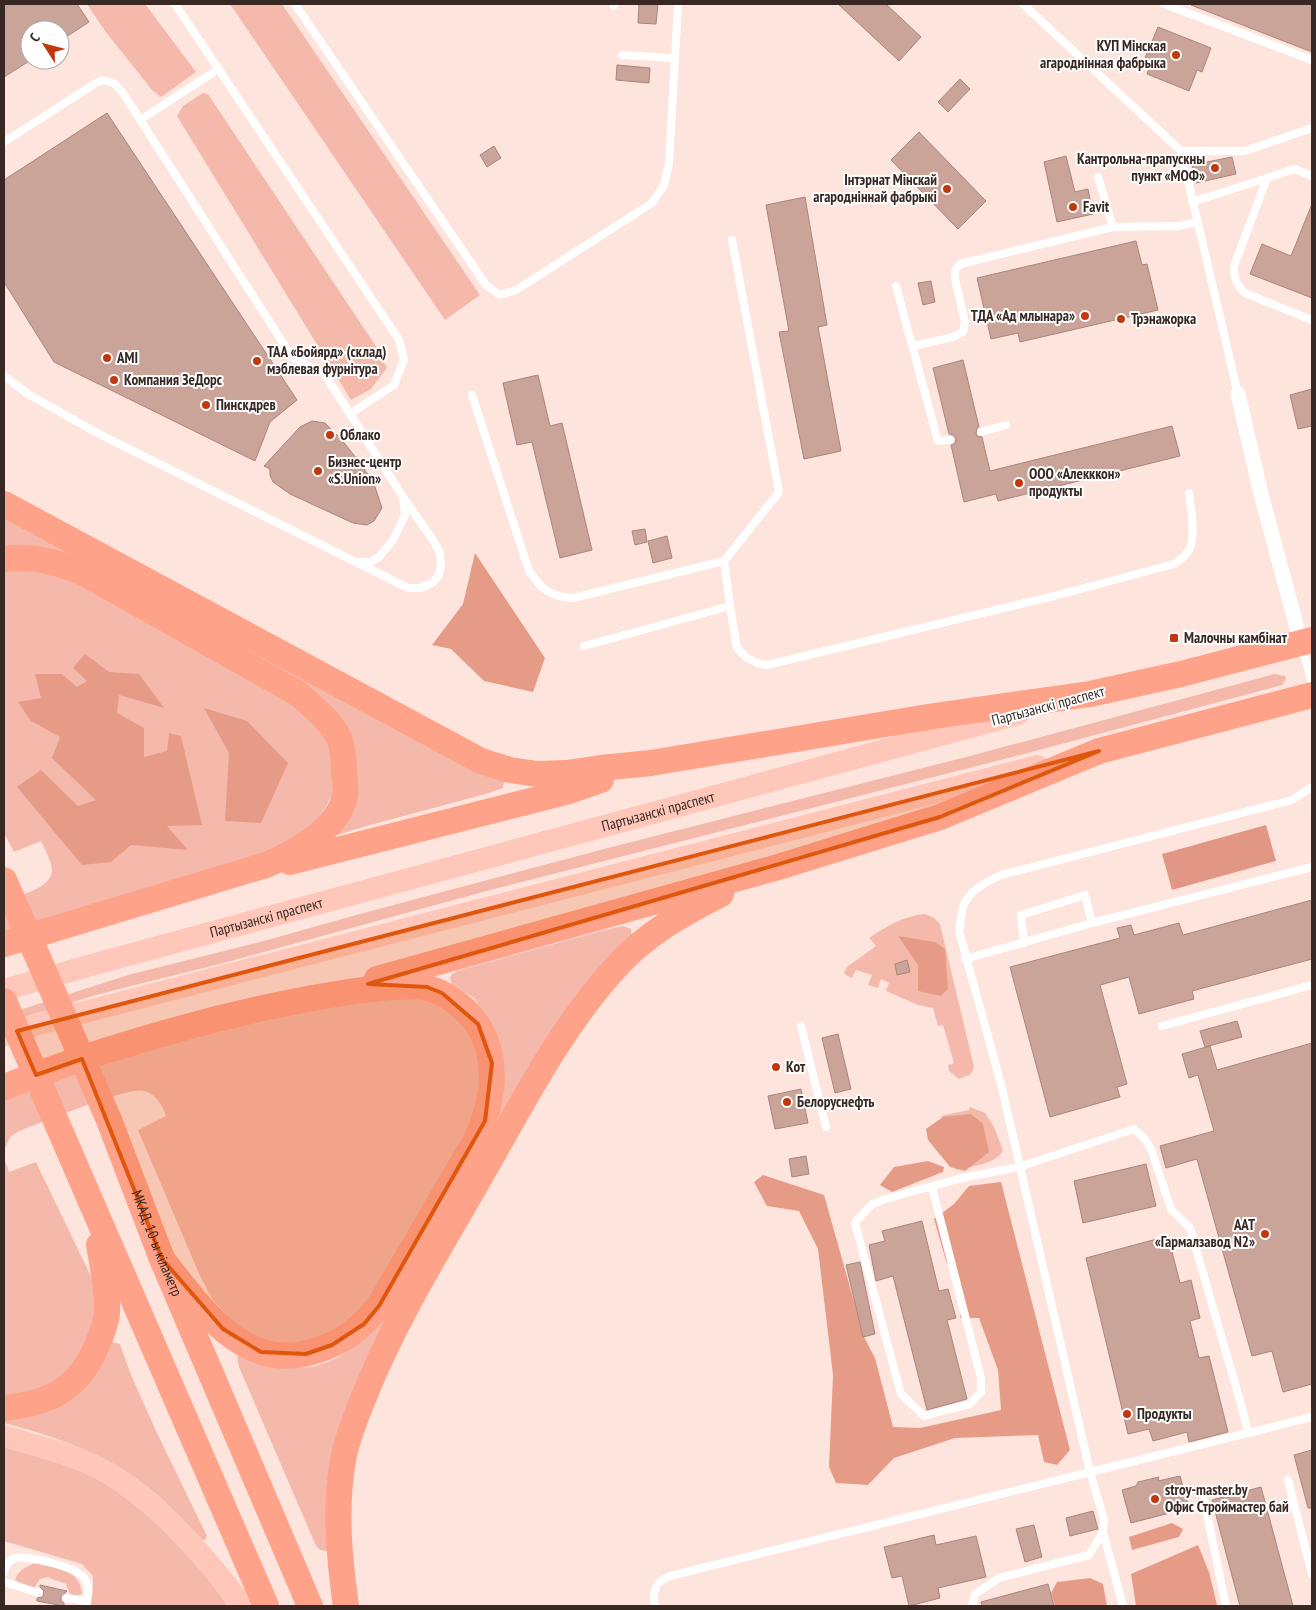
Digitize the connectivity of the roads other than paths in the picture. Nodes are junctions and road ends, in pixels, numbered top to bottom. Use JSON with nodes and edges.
{"nodes":[{"id":1,"x":175,"y":4,"type":"edge"},
{"id":2,"x":295,"y":4,"type":"edge"},
{"id":3,"x":678,"y":4,"type":"edge"},
{"id":4,"x":1023,"y":4,"type":"edge"},
{"id":5,"x":1164,"y":4,"type":"edge"},
{"id":6,"x":622,"y":55,"type":"dead end"},
{"id":7,"x":674,"y":58,"type":"junction"},
{"id":8,"x":1312,"y":60,"type":"edge"},
{"id":9,"x":219,"y":69,"type":"junction"},
{"id":10,"x":140,"y":120,"type":"junction"},
{"id":11,"x":1312,"y":128,"type":"edge"},
{"id":12,"x":4,"y":142,"type":"edge"},
{"id":13,"x":1181,"y":151,"type":"junction"},
{"id":14,"x":1312,"y":176,"type":"edge"},
{"id":15,"x":1098,"y":177,"type":"dead end"},
{"id":16,"x":1267,"y":178,"type":"junction"},
{"id":17,"x":1192,"y":202,"type":"junction"},
{"id":18,"x":1197,"y":222,"type":"junction"},
{"id":19,"x":1113,"y":227,"type":"junction"},
{"id":20,"x":732,"y":240,"type":"dead end"},
{"id":21,"x":896,"y":286,"type":"dead end"},
{"id":22,"x":1312,"y":320,"type":"edge"},
{"id":23,"x":912,"y":346,"type":"junction"},
{"id":24,"x":4,"y":376,"type":"edge"},
{"id":25,"x":472,"y":394,"type":"dead end"},
{"id":26,"x":1238,"y":394,"type":"joint"},
{"id":27,"x":350,"y":414,"type":"junction"},
{"id":28,"x":1006,"y":425,"type":"dead end"},
{"id":29,"x":980,"y":432,"type":"dead end"},
{"id":30,"x":950,"y":440,"type":"dead end"},
{"id":31,"x":1189,"y":493,"type":"dead end"},
{"id":32,"x":403,"y":497,"type":"junction"},
{"id":33,"x":4,"y":504,"type":"edge"},
{"id":34,"x":4,"y":558,"type":"edge"},
{"id":35,"x":724,"y":561,"type":"junction"},
{"id":36,"x":354,"y":562,"type":"junction"},
{"id":37,"x":730,"y":606,"type":"junction"},
{"id":38,"x":1307,"y":642,"type":"edge"},
{"id":39,"x":584,"y":646,"type":"dead end"},
{"id":40,"x":1312,"y":682,"type":"edge"},
{"id":41,"x":1090,"y":694,"type":"junction"},
{"id":42,"x":1312,"y":695,"type":"edge"},
{"id":43,"x":1099,"y":751,"type":"junction"},
{"id":44,"x":651,"y":763,"type":"junction"},
{"id":45,"x":1312,"y":787,"type":"edge"},
{"id":46,"x":1312,"y":867,"type":"edge"},
{"id":47,"x":775,"y":868,"type":"junction"},
{"id":48,"x":4,"y":880,"type":"edge"},
{"id":49,"x":176,"y":893,"type":"junction"},
{"id":50,"x":1092,"y":923,"type":"junction"},
{"id":51,"x":1024,"y":943,"type":"junction"},
{"id":52,"x":4,"y":944,"type":"edge"},
{"id":53,"x":965,"y":960,"type":"junction"},
{"id":54,"x":1312,"y":985,"type":"edge"},
{"id":55,"x":4,"y":990,"type":"edge"},
{"id":56,"x":316,"y":997,"type":"junction"},
{"id":57,"x":4,"y":1001,"type":"edge"},
{"id":58,"x":801,"y":1026,"type":"dead end"},
{"id":59,"x":1162,"y":1026,"type":"dead end"},
{"id":60,"x":4,"y":1035,"type":"edge"},
{"id":61,"x":4,"y":1087,"type":"edge"},
{"id":62,"x":826,"y":1127,"type":"dead end"},
{"id":63,"x":1018,"y":1167,"type":"junction"},
{"id":64,"x":932,"y":1187,"type":"junction"},
{"id":65,"x":88,"y":1195,"type":"junction"},
{"id":66,"x":162,"y":1259,"type":"junction"},
{"id":67,"x":4,"y":1408,"type":"edge"},
{"id":68,"x":1312,"y":1417,"type":"edge"},
{"id":69,"x":1248,"y":1433,"type":"junction"},
{"id":70,"x":4,"y":1436,"type":"edge"},
{"id":71,"x":1090,"y":1472,"type":"junction"},
{"id":72,"x":1288,"y":1480,"type":"dead end"},
{"id":73,"x":1204,"y":1500,"type":"dead end"},
{"id":74,"x":1103,"y":1532,"type":"junction"},
{"id":75,"x":4,"y":1572,"type":"edge"},
{"id":76,"x":1312,"y":1574,"type":"edge"},
{"id":77,"x":4,"y":1582,"type":"edge"},
{"id":78,"x":39,"y":1593,"type":"dead end"},
{"id":79,"x":66,"y":1598,"type":"dead end"},
{"id":80,"x":86,"y":1604,"type":"edge"},
{"id":81,"x":243,"y":1606,"type":"edge"},
{"id":82,"x":266,"y":1606,"type":"edge"},
{"id":83,"x":310,"y":1606,"type":"edge"},
{"id":84,"x":346,"y":1606,"type":"edge"},
{"id":85,"x":655,"y":1606,"type":"edge"},
{"id":86,"x":972,"y":1606,"type":"edge"},
{"id":87,"x":1123,"y":1606,"type":"edge"},
{"id":88,"x":1226,"y":1606,"type":"edge"}],
"edges":[{"from":1,"to":9,"type":"lane"},
{"from":2,"to":7,"type":"lane"},
{"from":3,"to":7,"type":"lane"},
{"from":4,"to":13,"type":"lane"},
{"from":5,"to":8,"type":"lane"},
{"from":6,"to":7,"type":"lane"},
{"from":9,"to":10,"type":"lane"},
{"from":9,"to":27,"type":"lane"},
{"from":10,"to":12,"type":"lane"},
{"from":10,"to":27,"type":"lane"},
{"from":11,"to":13,"type":"lane"},
{"from":13,"to":17,"type":"lane"},
{"from":14,"to":16,"type":"lane"},
{"from":15,"to":19,"type":"lane"},
{"from":16,"to":17,"type":"lane"},
{"from":16,"to":22,"type":"lane"},
{"from":17,"to":18,"type":"lane"},
{"from":18,"to":19,"type":"lane"},
{"from":18,"to":26,"type":"lane"},
{"from":19,"to":23,"type":"lane"},
{"from":20,"to":35,"type":"lane"},
{"from":21,"to":23,"type":"lane"},
{"from":23,"to":30,"type":"lane"},
{"from":24,"to":36,"type":"lane"},
{"from":25,"to":35,"type":"lane"},
{"from":26,"to":38,"type":"street"},
{"from":27,"to":32,"type":"lane"},
{"from":28,"to":29,"type":"lane"},
{"from":31,"to":37,"type":"lane"},
{"from":32,"to":36,"type":"lane"},
{"from":32,"to":36,"type":"lane"},
{"from":33,"to":44,"type":"highway"},
{"from":34,"to":49,"type":"highway"},
{"from":35,"to":37,"type":"lane"},
{"from":37,"to":39,"type":"lane"},
{"from":38,"to":40,"type":"lane"},
{"from":38,"to":41,"type":"highway","name":"Партызанскі праспект"},
{"from":41,"to":44,"type":"highway"},
{"from":41,"to":55,"type":"main road","name":"Партызанскі праспект"},
{"from":42,"to":43,"type":"highway"},
{"from":43,"to":47,"type":"highway"},
{"from":43,"to":60,"type":"main road"},
{"from":44,"to":49,"type":"highway"},
{"from":45,"to":53,"type":"lane"},
{"from":46,"to":50,"type":"lane"},
{"from":47,"to":56,"type":"highway"},
{"from":47,"to":84,"type":"highway"},
{"from":48,"to":66,"type":"highway","name":"МКАД, 10-ы кіламетр"},
{"from":49,"to":52,"type":"highway"},
{"from":50,"to":51,"type":"lane"},
{"from":50,"to":51,"type":"lane"},
{"from":51,"to":53,"type":"lane"},
{"from":53,"to":63,"type":"lane"},
{"from":54,"to":59,"type":"lane"},
{"from":56,"to":61,"type":"highway"},
{"from":56,"to":66,"type":"highway"},
{"from":57,"to":65,"type":"highway"},
{"from":58,"to":62,"type":"lane"},
{"from":63,"to":64,"type":"lane"},
{"from":63,"to":69,"type":"lane"},
{"from":63,"to":71,"type":"lane"},
{"from":64,"to":64,"type":"lane"},
{"from":65,"to":67,"type":"highway"},
{"from":65,"to":82,"type":"highway"},
{"from":66,"to":83,"type":"highway","name":"МКАД, 10-ы кіламетр"},
{"from":68,"to":69,"type":"lane"},
{"from":69,"to":71,"type":"lane"},
{"from":70,"to":81,"type":"main road"},
{"from":71,"to":74,"type":"lane"},
{"from":71,"to":85,"type":"lane"},
{"from":72,"to":76,"type":"lane"},
{"from":73,"to":88,"type":"lane"},
{"from":74,"to":86,"type":"lane"},
{"from":74,"to":87,"type":"lane"},
{"from":75,"to":80,"type":"lane"},
{"from":77,"to":78,"type":"lane"},
{"from":79,"to":80,"type":"lane"}]}
